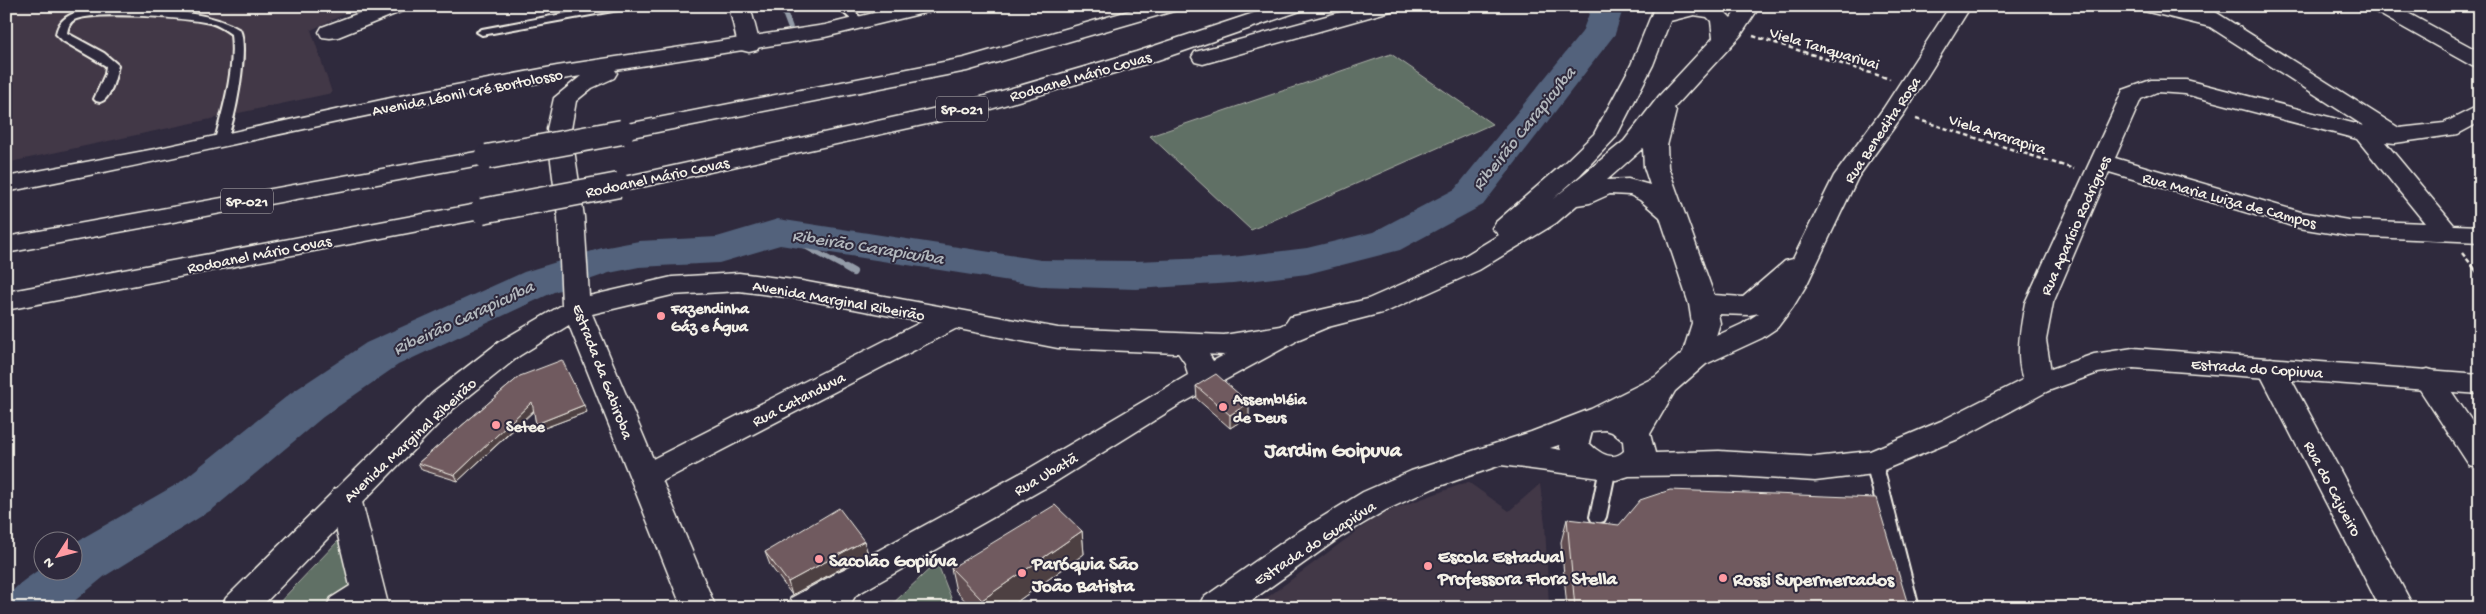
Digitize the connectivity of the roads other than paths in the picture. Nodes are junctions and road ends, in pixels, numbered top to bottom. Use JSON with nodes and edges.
{"nodes":[{"id":1,"x":398,"y":6,"type":"edge"},
{"id":2,"x":624,"y":6,"type":"edge"},
{"id":3,"x":739,"y":6,"type":"edge"},
{"id":4,"x":879,"y":6,"type":"edge"},
{"id":5,"x":931,"y":6,"type":"edge"},
{"id":6,"x":1170,"y":6,"type":"edge"},
{"id":7,"x":1296,"y":6,"type":"edge"},
{"id":8,"x":1387,"y":6,"type":"edge"},
{"id":9,"x":1750,"y":6,"type":"edge"},
{"id":10,"x":1961,"y":6,"type":"edge"},
{"id":11,"x":2147,"y":6,"type":"edge"},
{"id":12,"x":2191,"y":6,"type":"edge"},
{"id":13,"x":2379,"y":6,"type":"edge"},
{"id":14,"x":89,"y":10,"type":"edge"},
{"id":15,"x":1154,"y":10,"type":"edge"},
{"id":16,"x":848,"y":12,"type":"edge"},
{"id":17,"x":1663,"y":14,"type":"edge"},
{"id":18,"x":2219,"y":24,"type":"junction"},
{"id":19,"x":825,"y":31,"type":"junction"},
{"id":20,"x":330,"y":32,"type":"dead end"},
{"id":21,"x":482,"y":32,"type":"dead end"},
{"id":22,"x":1728,"y":35,"type":"junction"},
{"id":23,"x":749,"y":44,"type":"junction"},
{"id":24,"x":649,"y":59,"type":"junction"},
{"id":25,"x":2480,"y":61,"type":"edge"},
{"id":26,"x":100,"y":99,"type":"dead end"},
{"id":27,"x":1667,"y":101,"type":"junction"},
{"id":28,"x":969,"y":108,"type":"junction"},
{"id":29,"x":2480,"y":112,"type":"edge"},
{"id":30,"x":559,"y":129,"type":"junction"},
{"id":31,"x":2365,"y":134,"type":"junction"},
{"id":32,"x":2396,"y":136,"type":"junction"},
{"id":33,"x":221,"y":140,"type":"junction"},
{"id":34,"x":1632,"y":146,"type":"junction"},
{"id":35,"x":2099,"y":169,"type":"junction"},
{"id":36,"x":6,"y":185,"type":"edge"},
{"id":37,"x":1669,"y":210,"type":"junction"},
{"id":38,"x":1547,"y":217,"type":"junction"},
{"id":39,"x":2445,"y":231,"type":"junction"},
{"id":40,"x":2480,"y":234,"type":"edge"},
{"id":41,"x":6,"y":245,"type":"edge"},
{"id":42,"x":1808,"y":255,"type":"junction"},
{"id":43,"x":1404,"y":292,"type":"junction"},
{"id":44,"x":575,"y":295,"type":"junction"},
{"id":45,"x":6,"y":301,"type":"edge"},
{"id":46,"x":1703,"y":304,"type":"junction"},
{"id":47,"x":951,"y":319,"type":"junction"},
{"id":48,"x":1318,"y":322,"type":"junction"},
{"id":49,"x":1285,"y":334,"type":"junction"},
{"id":50,"x":1191,"y":344,"type":"junction"},
{"id":51,"x":1696,"y":357,"type":"junction"},
{"id":52,"x":2271,"y":368,"type":"junction"},
{"id":53,"x":1203,"y":378,"type":"junction"},
{"id":54,"x":2428,"y":380,"type":"junction"},
{"id":55,"x":1665,"y":384,"type":"junction"},
{"id":56,"x":2038,"y":384,"type":"junction"},
{"id":57,"x":2480,"y":384,"type":"edge"},
{"id":58,"x":1589,"y":421,"type":"junction"},
{"id":59,"x":1636,"y":435,"type":"junction"},
{"id":60,"x":1501,"y":454,"type":"junction"},
{"id":61,"x":2480,"y":457,"type":"edge"},
{"id":62,"x":1874,"y":462,"type":"junction"},
{"id":63,"x":1719,"y":463,"type":"junction"},
{"id":64,"x":1612,"y":466,"type":"junction"},
{"id":65,"x":646,"y":476,"type":"junction"},
{"id":66,"x":345,"y":498,"type":"junction"},
{"id":67,"x":1598,"y":517,"type":"dead end"},
{"id":68,"x":838,"y":596,"type":"edge"},
{"id":69,"x":361,"y":603,"type":"edge"},
{"id":70,"x":238,"y":608,"type":"edge"},
{"id":71,"x":699,"y":608,"type":"edge"},
{"id":72,"x":803,"y":608,"type":"edge"},
{"id":73,"x":1215,"y":608,"type":"edge"},
{"id":74,"x":1911,"y":608,"type":"edge"},
{"id":75,"x":2397,"y":608,"type":"edge"}],
"edges":[{"from":1,"to":20,"type":"main road"},
{"from":2,"to":21,"type":"lane"},
{"from":3,"to":23,"type":"main road"},
{"from":4,"to":16,"type":"main road"},
{"from":5,"to":19,"type":"main road","name":"Avenida Léonil Cré Bortolosso"},
{"from":5,"to":30,"type":"main road"},
{"from":6,"to":15,"type":"main road","number":"SP-021"},
{"from":7,"to":28,"type":"main road","name":"Rodoanel Mário Covas","number":"SP-021"},
{"from":8,"to":28,"type":"main road"},
{"from":9,"to":22,"type":"main road"},
{"from":10,"to":42,"type":"main road","name":"Rua Benedita Rosa"},
{"from":11,"to":18,"type":"main road"},
{"from":12,"to":18,"type":"main road"},
{"from":13,"to":25,"type":"main road"},
{"from":14,"to":26,"type":"lane"},
{"from":14,"to":33,"type":"lane"},
{"from":15,"to":41,"type":"main road","number":"SP-021","bridge":true},
{"from":16,"to":19,"type":"main road"},
{"from":17,"to":22,"type":"main road"},
{"from":17,"to":34,"type":"main road"},
{"from":17,"to":43,"type":"main road"},
{"from":18,"to":32,"type":"main road"},
{"from":19,"to":23,"type":"main road","name":"Avenida Léonil Cré Bortolosso"},
{"from":22,"to":27,"type":"main road"},
{"from":23,"to":24,"type":"main road","name":"Avenida Léonil Cré Bortolosso"},
{"from":24,"to":30,"type":"main road","name":"Estrada da Gabiroba"},
{"from":24,"to":33,"type":"main road","name":"Avenida Léonil Cré Bortolosso"},
{"from":27,"to":34,"type":"main road"},
{"from":27,"to":37,"type":"main road"},
{"from":28,"to":45,"type":"main road","name":"Rodoanel Mário Covas","number":"SP-021","bridge":true},
{"from":29,"to":32,"type":"main road","name":"Rua Aparício Rodrigues"},
{"from":30,"to":44,"type":"main road","name":"Estrada da Gabiroba"},
{"from":31,"to":32,"type":"main road","name":"Rua Aparício Rodrigues"},
{"from":31,"to":35,"type":"main road","name":"Rua Aparício Rodrigues"},
{"from":31,"to":39,"type":"main road"},
{"from":33,"to":36,"type":"main road","name":"Avenida Léonil Cré Bortolosso"},
{"from":34,"to":37,"type":"main road"},
{"from":34,"to":38,"type":"main road"},
{"from":35,"to":39,"type":"main road","name":"Rua Maria Luiza de Campos"},
{"from":35,"to":56,"type":"main road","name":"Rua Aparício Rodrigues"},
{"from":37,"to":38,"type":"main road"},
{"from":37,"to":46,"type":"main road"},
{"from":38,"to":43,"type":"main road"},
{"from":39,"to":40,"type":"main road","name":"Rua Maria Luiza de Campos"},
{"from":42,"to":46,"type":"main road","name":"Rua Benedita Rosa"},
{"from":42,"to":51,"type":"main road","name":"Rua Benedita Rosa"},
{"from":43,"to":48,"type":"main road"},
{"from":44,"to":47,"type":"main road","name":"Avenida Marginal Ribeirão"},
{"from":44,"to":65,"type":"main road","name":"Estrada da Gabiroba"},
{"from":44,"to":66,"type":"main road","name":"Avenida Marginal Ribeirão"},
{"from":46,"to":51,"type":"main road"},
{"from":47,"to":50,"type":"main road","name":"Avenida Marginal Ribeirão"},
{"from":47,"to":65,"type":"main road","name":"Rua Catanduva"},
{"from":48,"to":49,"type":"main road"},
{"from":48,"to":50,"type":"main road"},
{"from":49,"to":50,"type":"main road","name":"Avenida Marginal Ribeirão"},
{"from":49,"to":53,"type":"main road","name":"Rua Ubatã"},
{"from":50,"to":53,"type":"main road"},
{"from":51,"to":55,"type":"main road","name":"Rua Benedita Rosa"},
{"from":52,"to":54,"type":"main road","name":"Estrada do Copiuva"},
{"from":52,"to":56,"type":"main road","name":"Estrada do Copiuva"},
{"from":52,"to":75,"type":"main road","name":"Rua do Cajueiro"},
{"from":53,"to":68,"type":"main road","name":"Rua Ubatã"},
{"from":54,"to":57,"type":"main road","name":"Estrada do Copiuva"},
{"from":54,"to":61,"type":"main road"},
{"from":55,"to":58,"type":"main road","name":"Rua Benedita Rosa"},
{"from":55,"to":59,"type":"main road","name":"Rua Benedita Rosa"},
{"from":56,"to":62,"type":"main road"},
{"from":58,"to":59,"type":"main road"},
{"from":58,"to":60,"type":"main road","name":"Estrada do Guapiúva"},
{"from":58,"to":64,"type":"main road"},
{"from":59,"to":63,"type":"main road"},
{"from":59,"to":64,"type":"main road"},
{"from":60,"to":64,"type":"main road","name":"Estrada do Guapiúva"},
{"from":60,"to":73,"type":"main road","name":"Estrada do Guapiúva"},
{"from":62,"to":63,"type":"main road"},
{"from":62,"to":74,"type":"lane"},
{"from":63,"to":64,"type":"main road"},
{"from":64,"to":67,"type":"lane"},
{"from":65,"to":71,"type":"main road","name":"Estrada da Gabiroba"},
{"from":66,"to":69,"type":"main road"},
{"from":66,"to":70,"type":"main road","name":"Avenida Marginal Ribeirão"},
{"from":68,"to":72,"type":"main road","name":"Rua Ubatã"}]}
